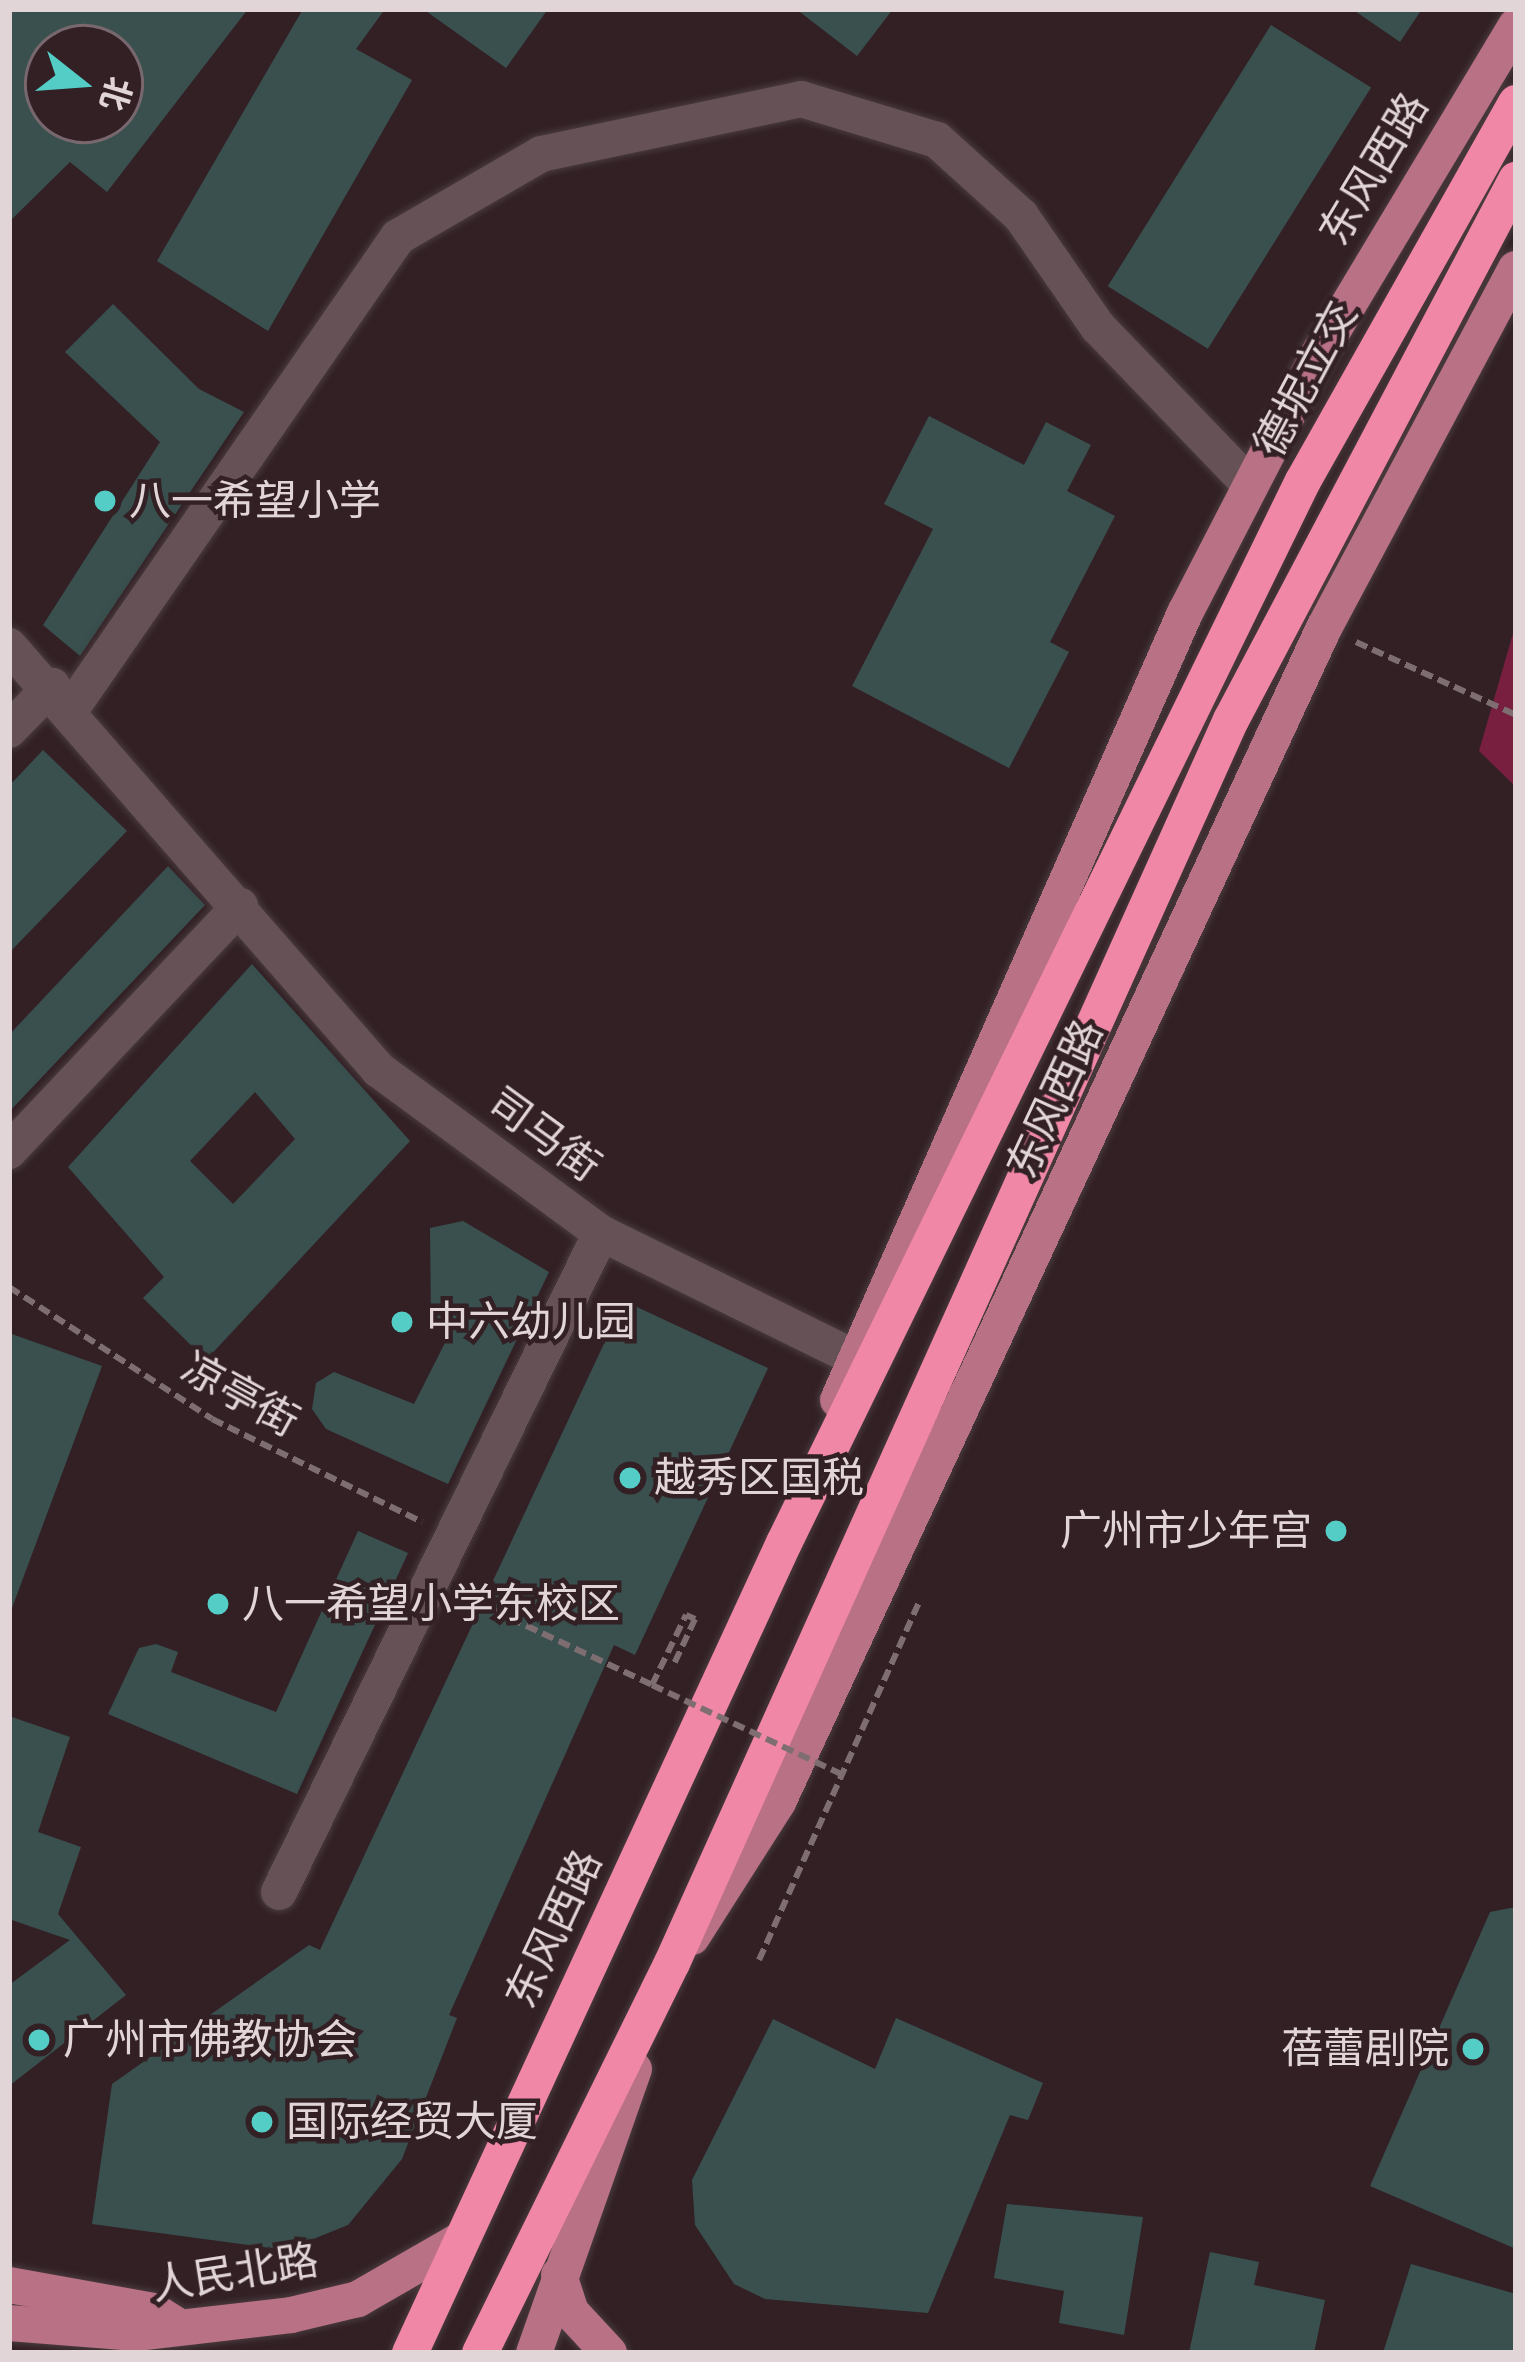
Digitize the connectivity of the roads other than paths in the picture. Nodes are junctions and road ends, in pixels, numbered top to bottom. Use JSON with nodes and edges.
{"nodes":[{"id":1,"x":1514,"y":31,"type":"edge"},
{"id":2,"x":1516,"y":103,"type":"edge"},
{"id":3,"x":1516,"y":180,"type":"edge"},
{"id":4,"x":1516,"y":269,"type":"edge"},
{"id":5,"x":1249,"y":484,"type":"junction"},
{"id":6,"x":9,"y":646,"type":"edge"},
{"id":7,"x":62,"y":697,"type":"junction"},
{"id":8,"x":1194,"y":706,"type":"joint"},
{"id":9,"x":1231,"y":720,"type":"joint"},
{"id":10,"x":9,"y":730,"type":"edge"},
{"id":11,"x":240,"y":907,"type":"junction"},
{"id":12,"x":9,"y":1150,"type":"edge"},
{"id":13,"x":601,"y":1233,"type":"junction"},
{"id":14,"x":854,"y":1358,"type":"junction"},
{"id":15,"x":784,"y":1544,"type":"junction"},
{"id":16,"x":279,"y":1892,"type":"dead end"},
{"id":17,"x":672,"y":1964,"type":"junction"},
{"id":18,"x":459,"y":2241,"type":"junction"},
{"id":19,"x":560,"y":2275,"type":"junction"},
{"id":20,"x":9,"y":2285,"type":"edge"},
{"id":21,"x":9,"y":2323,"type":"edge"},
{"id":22,"x":182,"y":2341,"type":"edge"},
{"id":23,"x":9,"y":2348,"type":"edge"},
{"id":24,"x":53,"y":2353,"type":"edge"},
{"id":25,"x":410,"y":2353,"type":"edge"},
{"id":26,"x":480,"y":2353,"type":"edge"},
{"id":27,"x":534,"y":2353,"type":"edge"},
{"id":28,"x":609,"y":2353,"type":"edge"}],
"edges":[{"from":1,"to":5,"type":"main road","name":"东风西路"},
{"from":2,"to":8,"type":"highway","name":"德坭立交"},
{"from":3,"to":9,"type":"highway","name":"德坭立交"},
{"from":4,"to":17,"type":"main road","name":"东风西路"},
{"from":5,"to":7,"type":"street"},
{"from":5,"to":14,"type":"main road","name":"东风西路"},
{"from":6,"to":7,"type":"street","name":"司马街"},
{"from":7,"to":10,"type":"street"},
{"from":7,"to":11,"type":"street","name":"司马街"},
{"from":8,"to":15,"type":"highway","name":"东风西路"},
{"from":9,"to":17,"type":"highway","name":"东风西路"},
{"from":11,"to":12,"type":"street"},
{"from":11,"to":13,"type":"street","name":"司马街"},
{"from":13,"to":14,"type":"street","name":"司马街"},
{"from":13,"to":16,"type":"street"},
{"from":14,"to":15,"type":"main road","name":"东风西路"},
{"from":15,"to":18,"type":"highway","name":"东风西路"},
{"from":17,"to":19,"type":"main road"},
{"from":17,"to":26,"type":"highway","name":"东风西路"},
{"from":18,"to":22,"type":"main road","name":"人民北路"},
{"from":18,"to":25,"type":"highway","name":"东风西路"},
{"from":19,"to":27,"type":"main road"},
{"from":19,"to":28,"type":"main road"},
{"from":20,"to":22,"type":"main road"},
{"from":21,"to":22,"type":"main road","name":"人民北路"},
{"from":23,"to":24,"type":"main road"}]}
